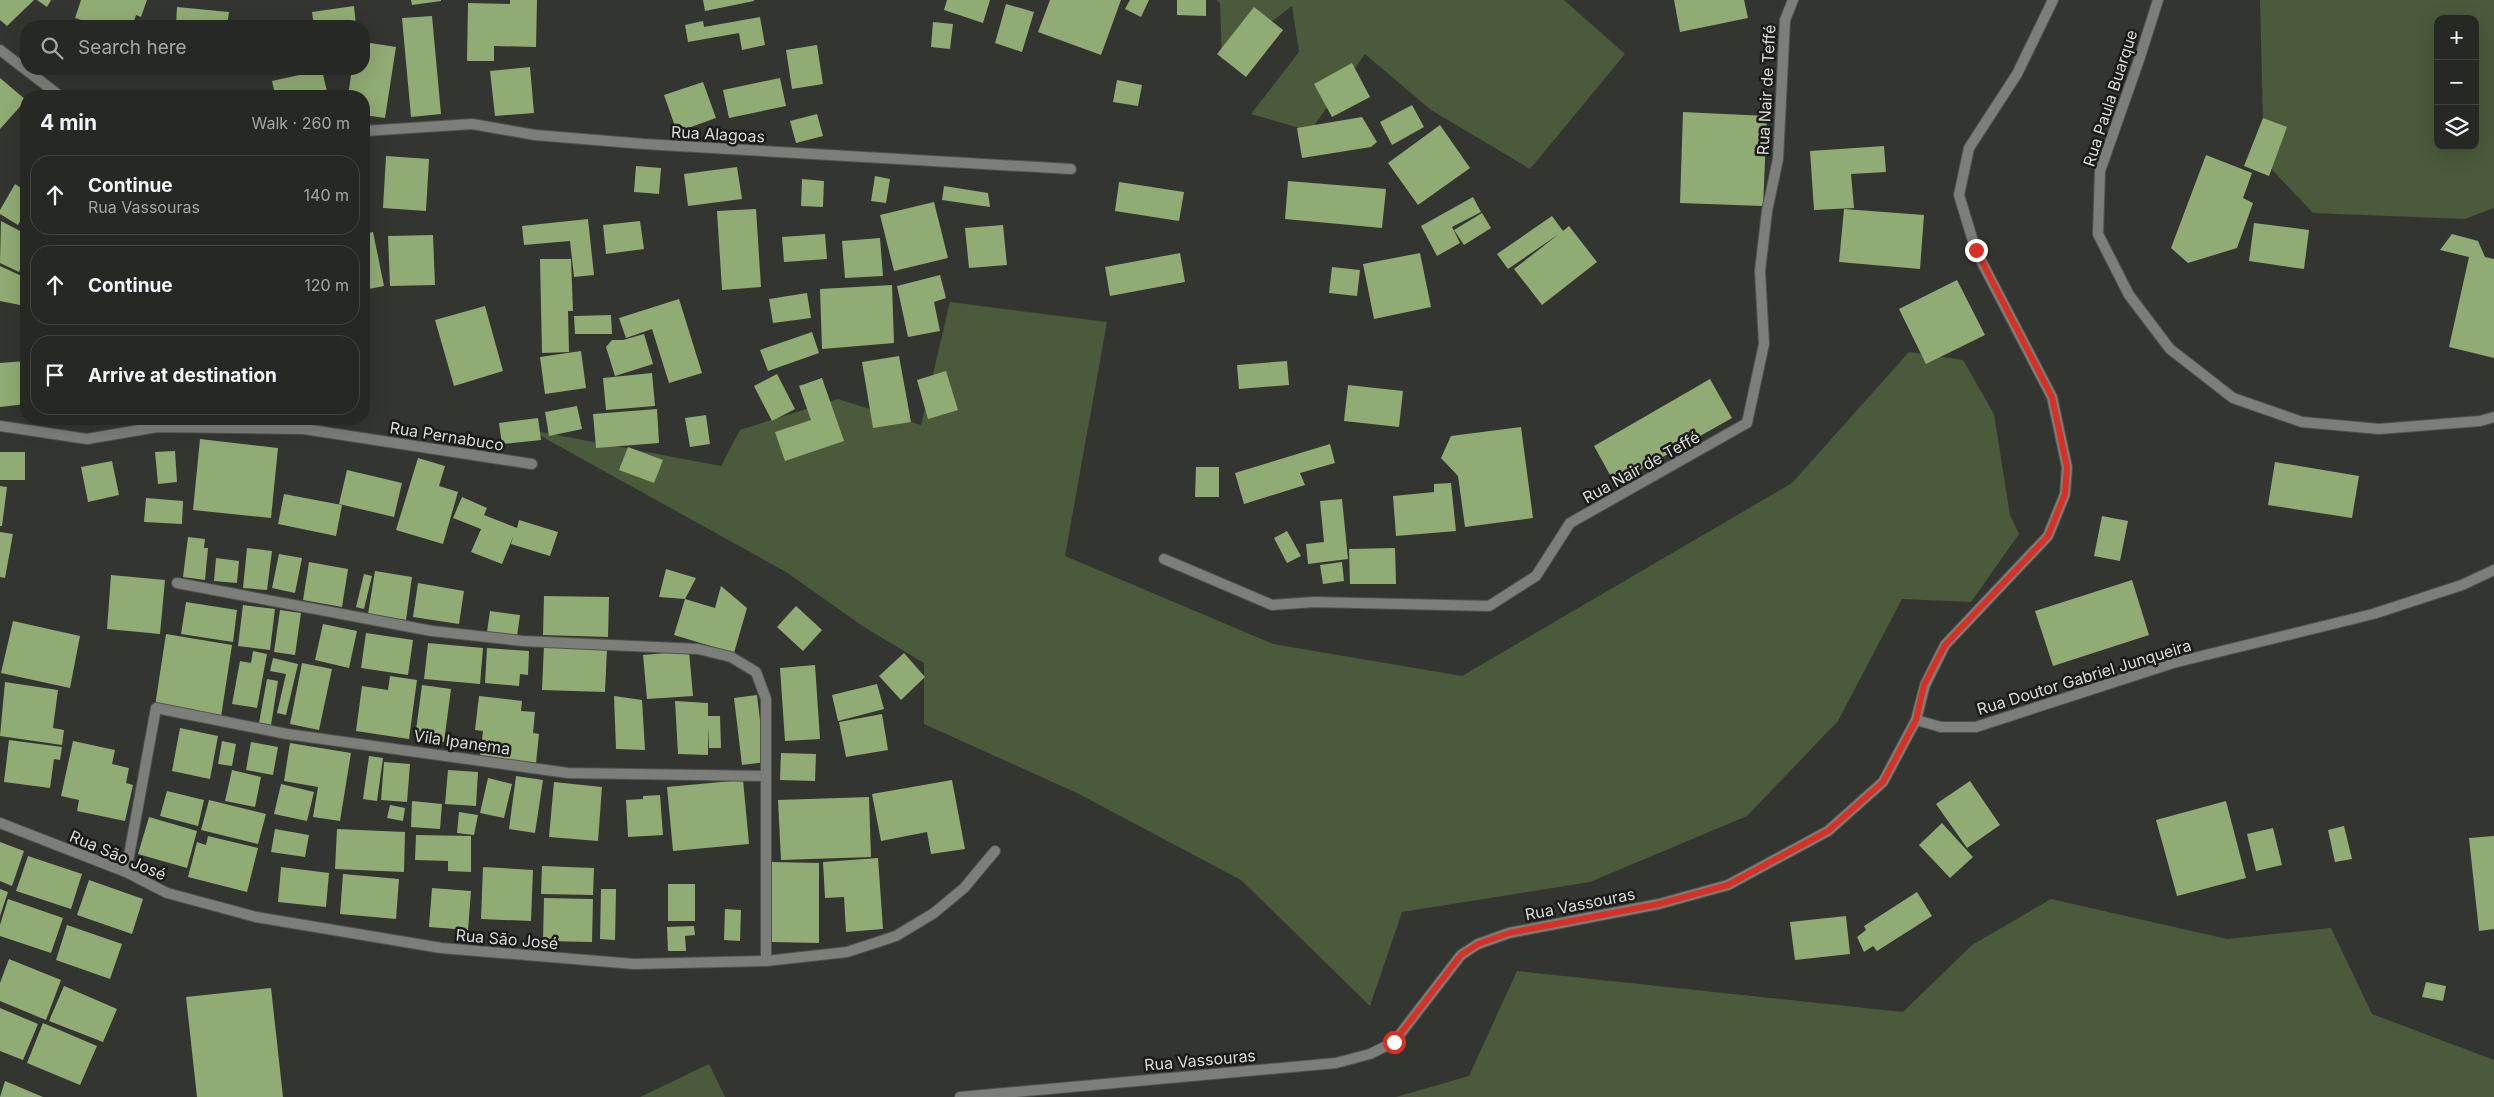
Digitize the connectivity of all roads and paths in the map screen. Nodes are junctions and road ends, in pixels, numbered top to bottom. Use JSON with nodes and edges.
{"nodes":[{"id":1,"x":1793,"y":0,"type":"edge"},
{"id":2,"x":2053,"y":0,"type":"edge"},
{"id":3,"x":2158,"y":0,"type":"edge"},
{"id":4,"x":0,"y":50,"type":"edge"},
{"id":5,"x":20,"y":65,"type":"edge"},
{"id":6,"x":33,"y":75,"type":"edge"},
{"id":7,"x":52,"y":90,"type":"edge"},
{"id":8,"x":370,"y":131,"type":"edge"},
{"id":9,"x":1071,"y":169,"type":"dead end"},
{"id":10,"x":2494,"y":417,"type":"edge"},
{"id":11,"x":0,"y":426,"type":"edge"},
{"id":12,"x":532,"y":464,"type":"dead end"},
{"id":13,"x":1164,"y":559,"type":"dead end"},
{"id":14,"x":2494,"y":570,"type":"edge"},
{"id":15,"x":177,"y":583,"type":"dead end"},
{"id":16,"x":1916,"y":720,"type":"junction"},
{"id":17,"x":766,"y":776,"type":"junction"},
{"id":18,"x":0,"y":823,"type":"edge"},
{"id":19,"x":995,"y":851,"type":"dead end"},
{"id":20,"x":126,"y":872,"type":"junction"},
{"id":21,"x":766,"y":961,"type":"junction"},
{"id":22,"x":960,"y":1097,"type":"edge"}],
"edges":[{"from":1,"to":13,"type":"street","name":"Rua Nair de Teffé"},
{"from":2,"to":16,"type":"street"},
{"from":3,"to":10,"type":"street","name":"Rua Paula Buarque"},
{"from":4,"to":5,"type":"street"},
{"from":6,"to":7,"type":"street"},
{"from":8,"to":9,"type":"street","name":"Rua Alagoas"},
{"from":11,"to":12,"type":"street","name":"Rua Pernabuco"},
{"from":14,"to":16,"type":"street","name":"Rua Doutor Gabriel Junqueira"},
{"from":15,"to":17,"type":"street"},
{"from":16,"to":22,"type":"street","name":"Rua Vassouras"},
{"from":17,"to":20,"type":"street","name":"Vila Ipanema"},
{"from":17,"to":21,"type":"street"},
{"from":18,"to":20,"type":"street","name":"Rua São José"},
{"from":19,"to":21,"type":"street","name":"Rua São José"},
{"from":20,"to":21,"type":"street","name":"Rua São José"}]}
